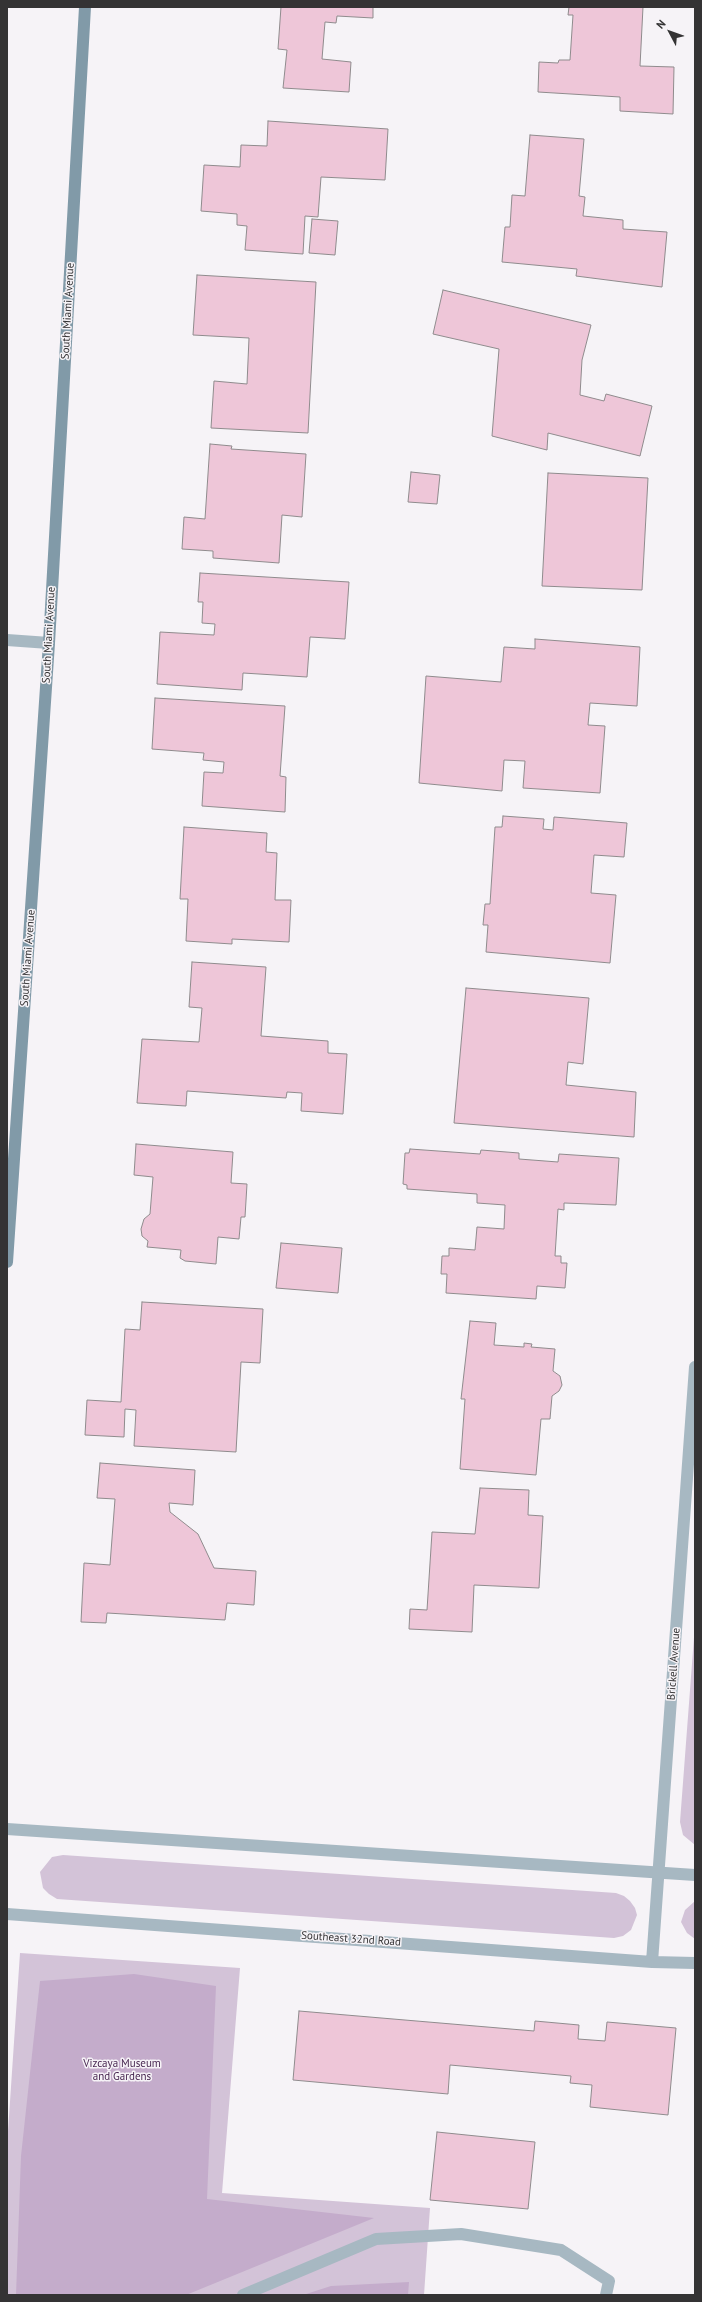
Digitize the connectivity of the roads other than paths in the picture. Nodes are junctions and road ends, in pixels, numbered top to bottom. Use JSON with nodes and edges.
{"nodes":[{"id":1,"x":85,"y":7,"type":"edge"},
{"id":2,"x":7,"y":640,"type":"edge"},
{"id":3,"x":49,"y":643,"type":"junction"},
{"id":4,"x":8,"y":1238,"type":"edge"},
{"id":5,"x":7,"y":1262,"type":"edge"},
{"id":6,"x":695,"y":1366,"type":"edge"},
{"id":7,"x":691,"y":1493,"type":"edge"},
{"id":8,"x":7,"y":1829,"type":"edge"},
{"id":9,"x":657,"y":1874,"type":"junction"},
{"id":10,"x":695,"y":1875,"type":"edge"},
{"id":11,"x":7,"y":1914,"type":"edge"},
{"id":12,"x":652,"y":1962,"type":"junction"},
{"id":13,"x":695,"y":1963,"type":"edge"},
{"id":14,"x":243,"y":2295,"type":"edge"},
{"id":15,"x":606,"y":2295,"type":"edge"}],
"edges":[{"from":1,"to":3,"type":"main road","name":"South Miami Avenue"},
{"from":2,"to":3,"type":"street"},
{"from":3,"to":4,"type":"main road","name":"South Miami Avenue"},
{"from":4,"to":5,"type":"main road","name":"South Miami Avenue"},
{"from":6,"to":7,"type":"street","name":"Brickell Avenue"},
{"from":7,"to":9,"type":"street","name":"Brickell Avenue"},
{"from":8,"to":9,"type":"street"},
{"from":9,"to":10,"type":"street"},
{"from":9,"to":12,"type":"street","name":"Brickell Avenue"},
{"from":11,"to":12,"type":"street","name":"Southeast 32nd Road"},
{"from":12,"to":13,"type":"street","name":"Southeast 32nd Road"},
{"from":14,"to":15,"type":"street"}]}
